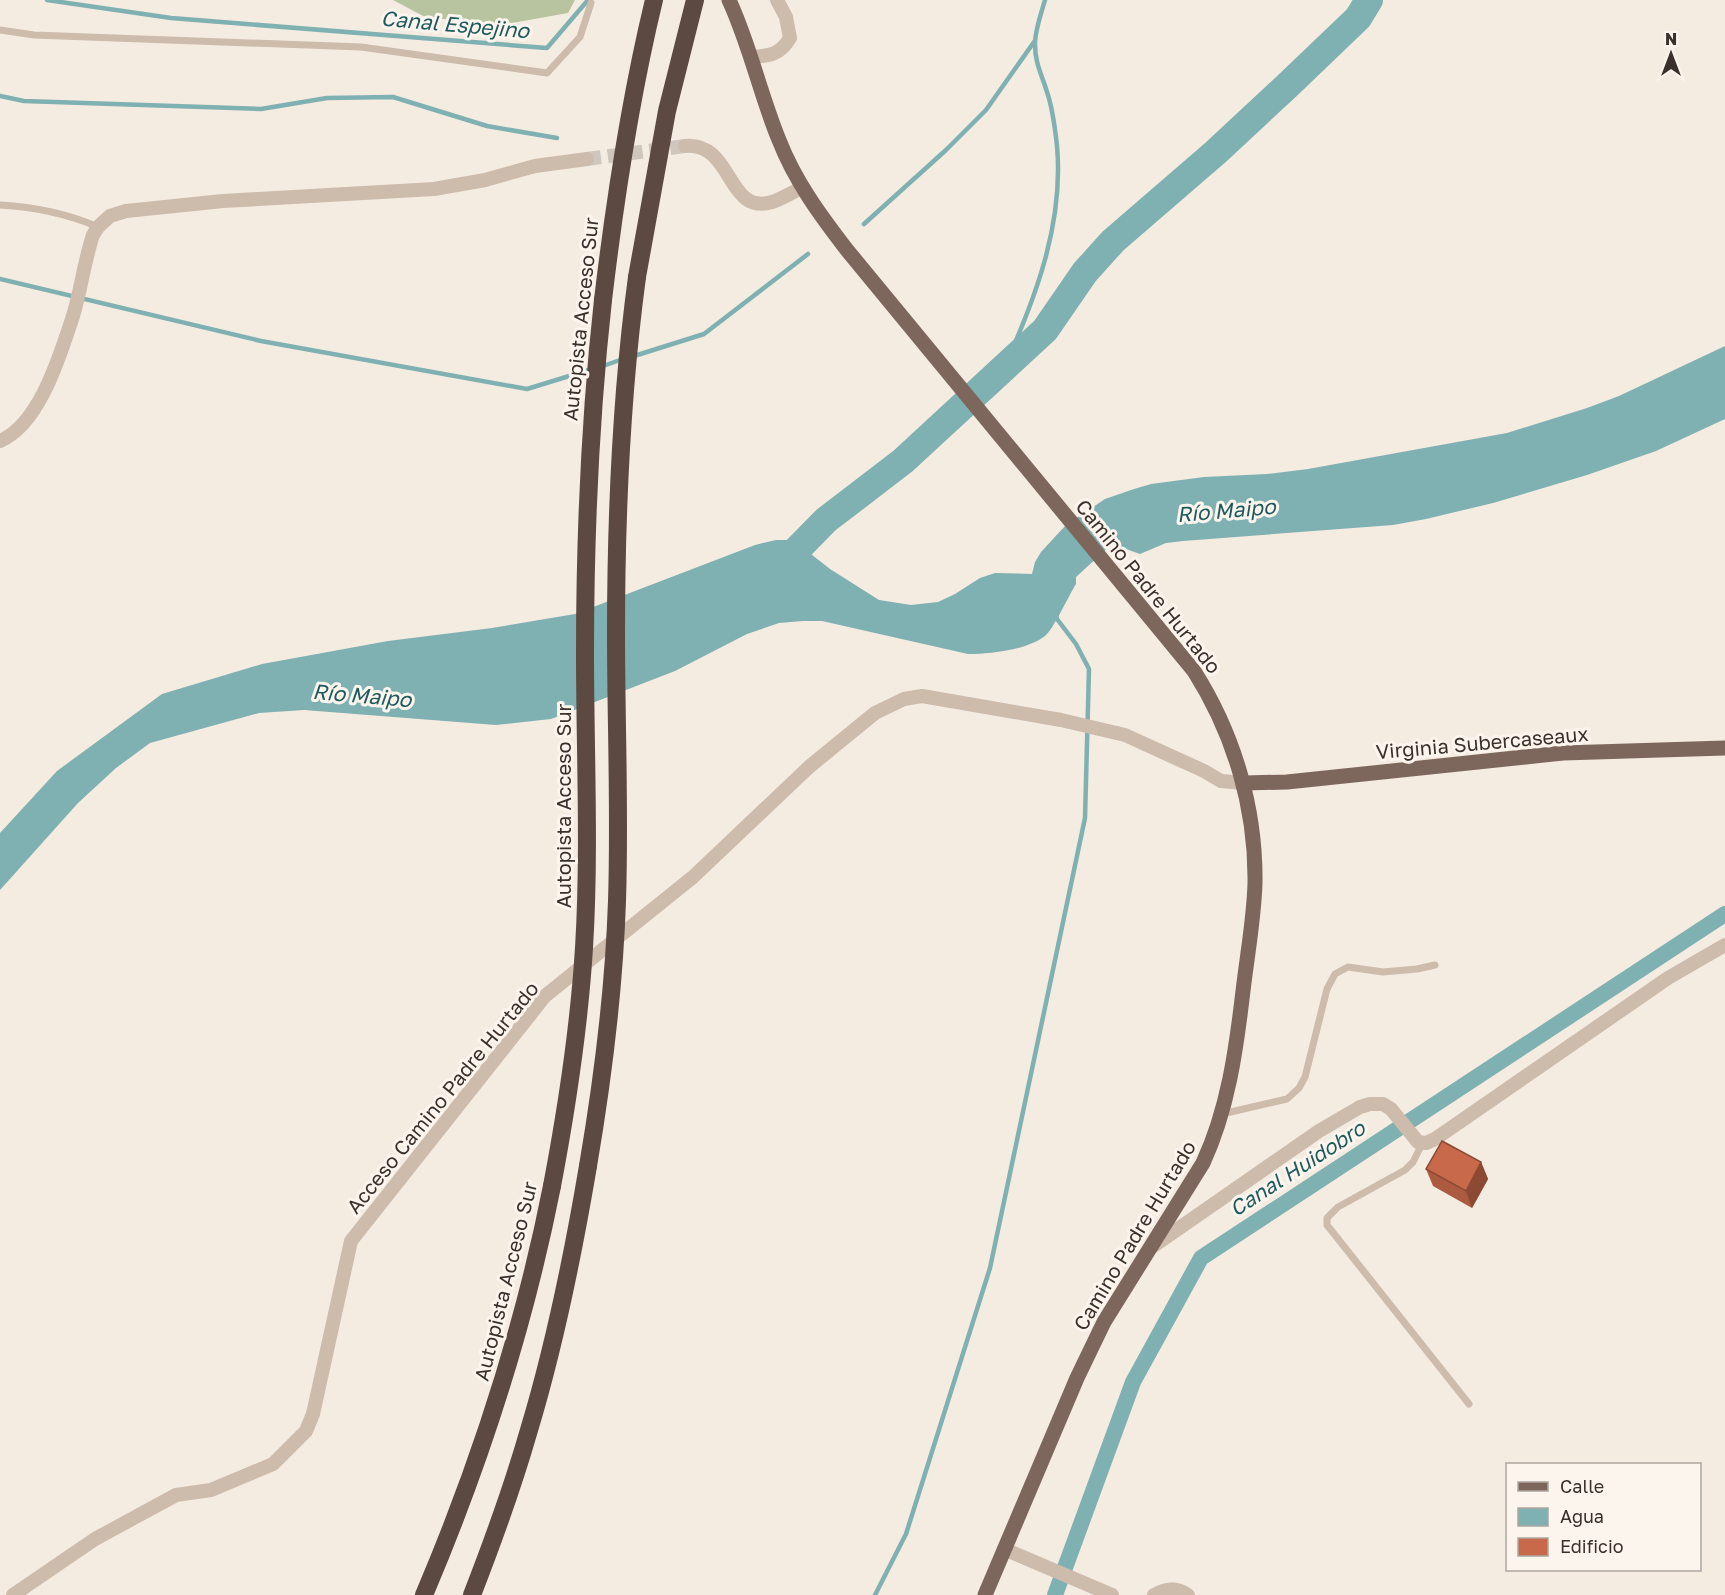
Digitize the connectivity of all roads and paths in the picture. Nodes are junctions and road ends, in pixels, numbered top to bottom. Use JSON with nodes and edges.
{"nodes":[{"id":1,"x":654,"y":0,"type":"edge"},
{"id":2,"x":695,"y":0,"type":"edge"},
{"id":3,"x":777,"y":0,"type":"edge"},
{"id":4,"x":591,"y":3,"type":"dead end"},
{"id":5,"x":732,"y":7,"type":"edge"},
{"id":6,"x":0,"y":30,"type":"edge"},
{"id":7,"x":751,"y":57,"type":"junction"},
{"id":8,"x":686,"y":147,"type":"tunnel mouth"},
{"id":9,"x":587,"y":159,"type":"tunnel mouth"},
{"id":10,"x":802,"y":188,"type":"junction"},
{"id":11,"x":0,"y":205,"type":"edge"},
{"id":12,"x":98,"y":227,"type":"junction"},
{"id":13,"x":0,"y":441,"type":"edge"},
{"id":14,"x":1725,"y":748,"type":"edge"},
{"id":15,"x":1244,"y":783,"type":"junction"},
{"id":16,"x":1725,"y":945,"type":"edge"},
{"id":17,"x":1435,"y":965,"type":"dead end"},
{"id":18,"x":1222,"y":1114,"type":"junction"},
{"id":19,"x":1422,"y":1144,"type":"junction"},
{"id":20,"x":1148,"y":1249,"type":"junction"},
{"id":21,"x":1468,"y":1404,"type":"dead end"},
{"id":22,"x":1004,"y":1549,"type":"junction"},
{"id":23,"x":13,"y":1595,"type":"edge"},
{"id":24,"x":424,"y":1595,"type":"edge"},
{"id":25,"x":472,"y":1595,"type":"edge"},
{"id":26,"x":985,"y":1595,"type":"edge"},
{"id":27,"x":1112,"y":1595,"type":"edge"},
{"id":28,"x":1154,"y":1595,"type":"edge"},
{"id":29,"x":1188,"y":1595,"type":"edge"}],
"edges":[{"from":1,"to":24,"type":"highway","name":"Autopista Acceso Sur","bridge":true},
{"from":2,"to":25,"type":"highway","bridge":true},
{"from":3,"to":7,"type":"street"},
{"from":4,"to":6,"type":"lane"},
{"from":5,"to":7,"type":"main road","name":"Camino Padre Hurtado"},
{"from":7,"to":10,"type":"main road","name":"Camino Padre Hurtado"},
{"from":8,"to":10,"type":"street"},
{"from":9,"to":12,"type":"street"},
{"from":10,"to":15,"type":"main road","name":"Camino Padre Hurtado"},
{"from":11,"to":12,"type":"lane"},
{"from":12,"to":13,"type":"street"},
{"from":14,"to":15,"type":"main road","name":"Virginia Subercaseaux"},
{"from":15,"to":18,"type":"main road","name":"Camino Padre Hurtado"},
{"from":15,"to":23,"type":"street","name":"Acceso Camino Padre Hurtado"},
{"from":16,"to":19,"type":"street"},
{"from":17,"to":18,"type":"lane"},
{"from":18,"to":20,"type":"main road","name":"Camino Padre Hurtado"},
{"from":19,"to":20,"type":"street"},
{"from":19,"to":21,"type":"lane"},
{"from":20,"to":22,"type":"main road","name":"Camino Padre Hurtado"},
{"from":22,"to":26,"type":"main road","name":"Camino Padre Hurtado"},
{"from":22,"to":27,"type":"street"},
{"from":28,"to":29,"type":"street"}]}
